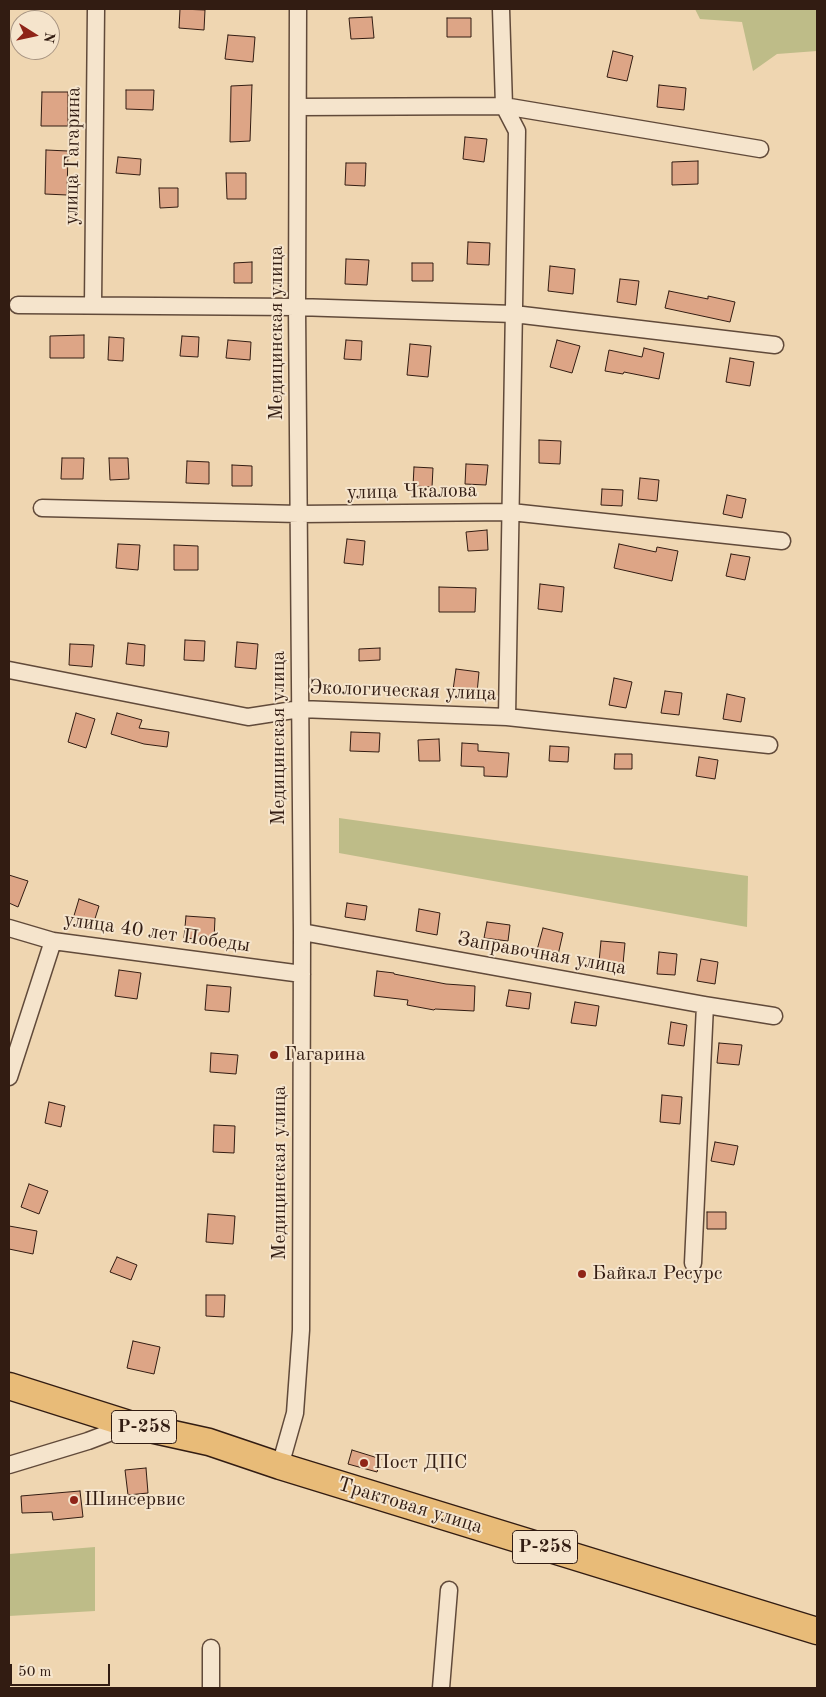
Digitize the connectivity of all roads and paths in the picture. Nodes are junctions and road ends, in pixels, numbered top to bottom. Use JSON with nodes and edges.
{"nodes":[{"id":1,"x":96,"y":9,"type":"edge"},
{"id":2,"x":298,"y":9,"type":"edge"},
{"id":3,"x":502,"y":9,"type":"edge"},
{"id":4,"x":504,"y":106,"type":"junction"},
{"id":5,"x":298,"y":107,"type":"junction"},
{"id":6,"x":760,"y":149,"type":"dead end"},
{"id":7,"x":18,"y":304,"type":"dead end"},
{"id":8,"x":93,"y":304,"type":"junction"},
{"id":9,"x":297,"y":307,"type":"junction"},
{"id":10,"x":514,"y":314,"type":"junction"},
{"id":11,"x":775,"y":345,"type":"dead end"},
{"id":12,"x":42,"y":508,"type":"dead end"},
{"id":13,"x":511,"y":512,"type":"junction"},
{"id":14,"x":299,"y":514,"type":"junction"},
{"id":15,"x":782,"y":541,"type":"dead end"},
{"id":16,"x":9,"y":670,"type":"edge"},
{"id":17,"x":300,"y":709,"type":"junction"},
{"id":18,"x":507,"y":717,"type":"junction"},
{"id":19,"x":769,"y":745,"type":"dead end"},
{"id":20,"x":9,"y":928,"type":"edge"},
{"id":21,"x":302,"y":932,"type":"junction"},
{"id":22,"x":53,"y":941,"type":"junction"},
{"id":23,"x":302,"y":974,"type":"junction"},
{"id":24,"x":704,"y":1005,"type":"junction"},
{"id":25,"x":774,"y":1016,"type":"dead end"},
{"id":26,"x":9,"y":1077,"type":"edge"},
{"id":27,"x":692,"y":1263,"type":"dead end"},
{"id":28,"x":9,"y":1386,"type":"edge"},
{"id":29,"x":132,"y":1424,"type":"junction"},
{"id":30,"x":9,"y":1465,"type":"edge"},
{"id":31,"x":280,"y":1466,"type":"junction"},
{"id":32,"x":449,"y":1590,"type":"dead end"},
{"id":33,"x":814,"y":1630,"type":"edge"},
{"id":34,"x":211,"y":1648,"type":"dead end"},
{"id":35,"x":211,"y":1688,"type":"edge"},
{"id":36,"x":440,"y":1688,"type":"edge"}],
"edges":[{"from":1,"to":8,"type":"street","name":"улица Гагарина"},
{"from":2,"to":5,"type":"street","name":"Медицинская улица"},
{"from":3,"to":4,"type":"street"},
{"from":4,"to":5,"type":"street"},
{"from":4,"to":6,"type":"street"},
{"from":4,"to":10,"type":"street"},
{"from":5,"to":9,"type":"street","name":"Медицинская улица"},
{"from":7,"to":8,"type":"street"},
{"from":8,"to":9,"type":"street"},
{"from":9,"to":10,"type":"street"},
{"from":9,"to":14,"type":"street","name":"Медицинская улица"},
{"from":10,"to":11,"type":"street"},
{"from":10,"to":13,"type":"street"},
{"from":12,"to":14,"type":"street","name":"улица Чкалова"},
{"from":13,"to":14,"type":"street","name":"улица Чкалова"},
{"from":13,"to":15,"type":"street","name":"улица Чкалова"},
{"from":13,"to":18,"type":"street"},
{"from":14,"to":17,"type":"street","name":"Медицинская улица"},
{"from":16,"to":17,"type":"street","name":"Экологическая улица"},
{"from":17,"to":18,"type":"street","name":"Экологическая улица"},
{"from":17,"to":21,"type":"street","name":"Медицинская улица"},
{"from":18,"to":19,"type":"street","name":"Экологическая улица"},
{"from":20,"to":22,"type":"street","name":"улица 40 лет Победы"},
{"from":21,"to":23,"type":"street","name":"Медицинская улица"},
{"from":21,"to":24,"type":"street","name":"Заправочная улица"},
{"from":22,"to":23,"type":"street","name":"улица 40 лет Победы"},
{"from":22,"to":26,"type":"street"},
{"from":23,"to":31,"type":"street","name":"Медицинская улица"},
{"from":24,"to":25,"type":"street","name":"Заправочная улица"},
{"from":24,"to":27,"type":"street"},
{"from":28,"to":29,"type":"highway","name":"Трактовая улица","number":"Р-258"},
{"from":29,"to":30,"type":"street"},
{"from":29,"to":31,"type":"highway","name":"Трактовая улица","number":"Р-258"},
{"from":31,"to":33,"type":"highway","name":"Трактовая улица","number":"Р-258"},
{"from":32,"to":36,"type":"street"},
{"from":34,"to":35,"type":"street"}]}
